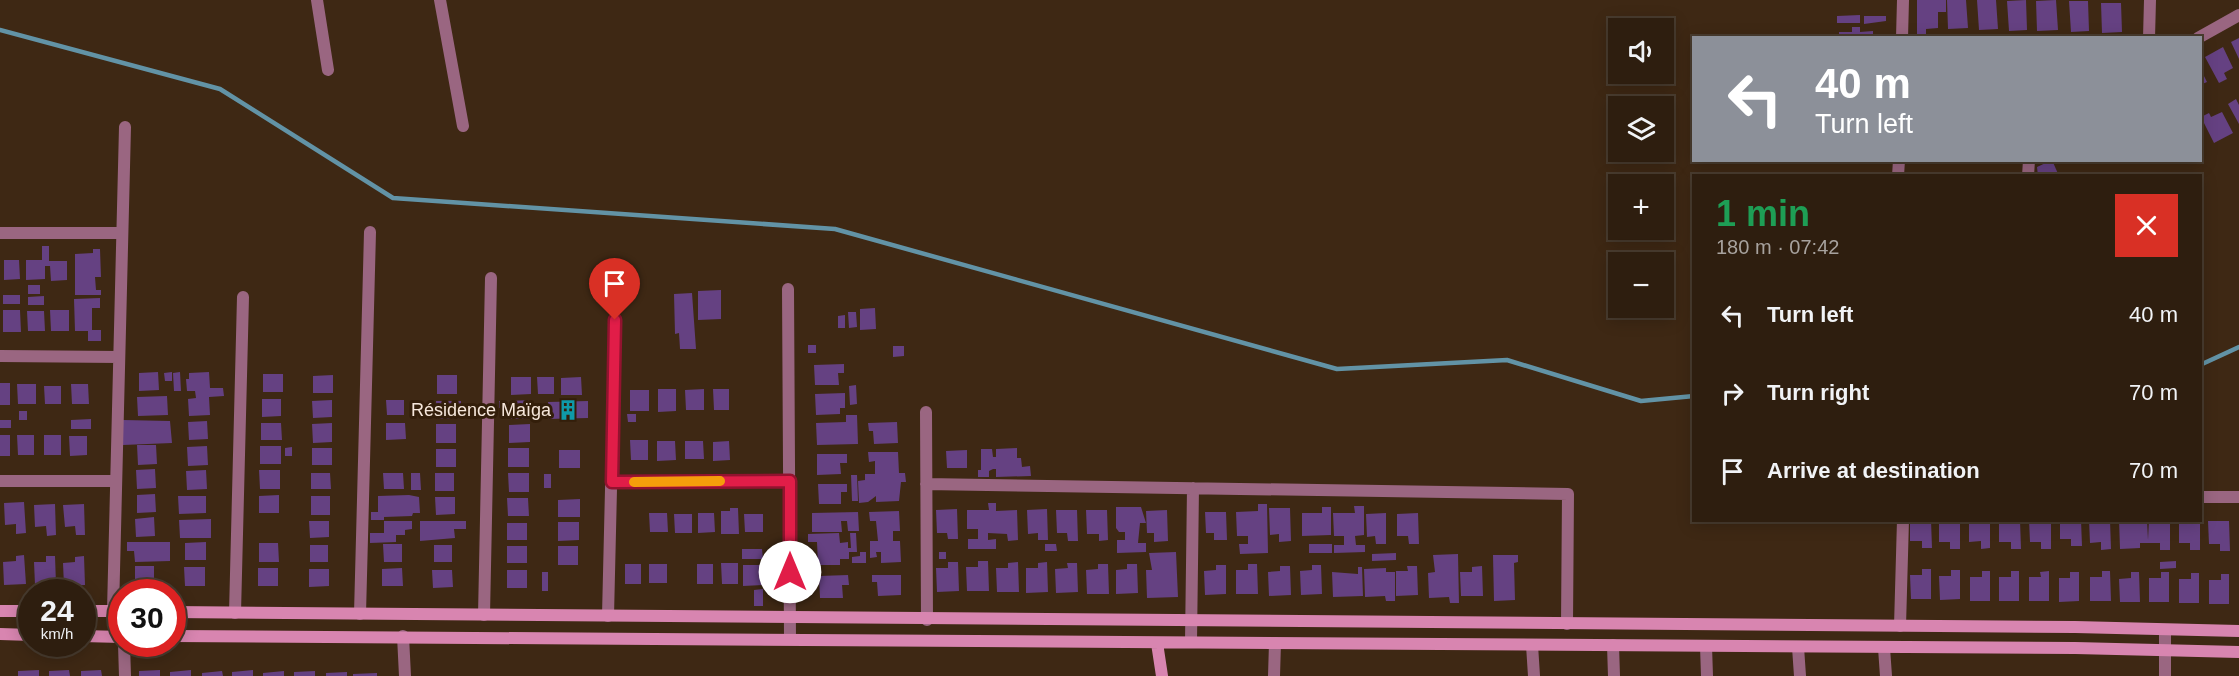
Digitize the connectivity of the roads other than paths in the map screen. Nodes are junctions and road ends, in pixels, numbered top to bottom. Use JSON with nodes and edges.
{"nodes":[{"id":1,"x":317,"y":0,"type":"edge"},
{"id":2,"x":440,"y":0,"type":"edge"},
{"id":3,"x":1903,"y":0,"type":"edge"},
{"id":4,"x":2150,"y":0,"type":"edge"},
{"id":5,"x":2239,"y":15,"type":"edge"},
{"id":6,"x":1902,"y":36,"type":"edge"},
{"id":7,"x":2149,"y":36,"type":"edge"},
{"id":8,"x":2202,"y":36,"type":"edge"},
{"id":9,"x":328,"y":70,"type":"dead end"},
{"id":10,"x":464,"y":126,"type":"dead end"},
{"id":11,"x":125,"y":127,"type":"dead end"},
{"id":12,"x":370,"y":232,"type":"dead end"},
{"id":13,"x":0,"y":233,"type":"edge"},
{"id":14,"x":122,"y":233,"type":"junction"},
{"id":15,"x":491,"y":278,"type":"dead end"},
{"id":16,"x":788,"y":289,"type":"dead end"},
{"id":17,"x":243,"y":297,"type":"dead end"},
{"id":18,"x":615,"y":320,"type":"dead end"},
{"id":19,"x":0,"y":356,"type":"edge"},
{"id":20,"x":119,"y":357,"type":"junction"},
{"id":21,"x":926,"y":412,"type":"dead end"},
{"id":22,"x":0,"y":481,"type":"edge"},
{"id":23,"x":790,"y":481,"type":"junction"},
{"id":24,"x":116,"y":482,"type":"junction"},
{"id":25,"x":612,"y":482,"type":"junction"},
{"id":26,"x":926,"y":484,"type":"junction"},
{"id":27,"x":1193,"y":488,"type":"junction"},
{"id":28,"x":2202,"y":496,"type":"edge"},
{"id":29,"x":2239,"y":497,"type":"edge"},
{"id":30,"x":1903,"y":522,"type":"edge"},
{"id":31,"x":117,"y":579,"type":"edge"},
{"id":32,"x":0,"y":611,"type":"edge"},
{"id":33,"x":18,"y":611,"type":"edge"},
{"id":34,"x":186,"y":612,"type":"edge"},
{"id":35,"x":235,"y":613,"type":"junction"},
{"id":36,"x":360,"y":614,"type":"junction"},
{"id":37,"x":484,"y":615,"type":"junction"},
{"id":38,"x":608,"y":616,"type":"junction"},
{"id":39,"x":790,"y":617,"type":"junction"},
{"id":40,"x":927,"y":620,"type":"junction"},
{"id":41,"x":1191,"y":621,"type":"junction"},
{"id":42,"x":1567,"y":624,"type":"junction"},
{"id":43,"x":1900,"y":626,"type":"junction"},
{"id":44,"x":2165,"y":631,"type":"junction"},
{"id":45,"x":2239,"y":631,"type":"edge"},
{"id":46,"x":0,"y":634,"type":"edge"},
{"id":47,"x":18,"y":635,"type":"edge"},
{"id":48,"x":186,"y":636,"type":"edge"},
{"id":49,"x":403,"y":636,"type":"junction"},
{"id":50,"x":790,"y":639,"type":"junction"},
{"id":51,"x":1191,"y":642,"type":"junction"},
{"id":52,"x":1157,"y":643,"type":"junction"},
{"id":53,"x":1275,"y":643,"type":"junction"},
{"id":54,"x":1532,"y":645,"type":"junction"},
{"id":55,"x":1613,"y":645,"type":"junction"},
{"id":56,"x":1706,"y":646,"type":"junction"},
{"id":57,"x":1798,"y":647,"type":"junction"},
{"id":58,"x":1884,"y":648,"type":"junction"},
{"id":59,"x":2166,"y":652,"type":"junction"},
{"id":60,"x":2239,"y":652,"type":"edge"},
{"id":61,"x":124,"y":657,"type":"edge"},
{"id":62,"x":125,"y":676,"type":"edge"},
{"id":63,"x":405,"y":676,"type":"edge"},
{"id":64,"x":1162,"y":676,"type":"edge"},
{"id":65,"x":1274,"y":676,"type":"edge"},
{"id":66,"x":1534,"y":676,"type":"edge"},
{"id":67,"x":1614,"y":676,"type":"edge"},
{"id":68,"x":1707,"y":676,"type":"edge"},
{"id":69,"x":1800,"y":676,"type":"edge"},
{"id":70,"x":1886,"y":676,"type":"edge"},
{"id":71,"x":2165,"y":676,"type":"edge"}],
"edges":[{"from":1,"to":9,"type":"street"},
{"from":2,"to":10,"type":"street"},
{"from":3,"to":6,"type":"street"},
{"from":4,"to":7,"type":"street"},
{"from":5,"to":8,"type":"street"},
{"from":11,"to":14,"type":"street"},
{"from":12,"to":36,"type":"street"},
{"from":13,"to":14,"type":"street"},
{"from":14,"to":20,"type":"street"},
{"from":15,"to":37,"type":"street"},
{"from":16,"to":23,"type":"street"},
{"from":17,"to":35,"type":"street"},
{"from":18,"to":25,"type":"street"},
{"from":19,"to":20,"type":"street"},
{"from":20,"to":24,"type":"street"},
{"from":21,"to":26,"type":"street"},
{"from":22,"to":24,"type":"street"},
{"from":23,"to":25,"type":"street"},
{"from":23,"to":39,"type":"street"},
{"from":24,"to":31,"type":"street"},
{"from":25,"to":38,"type":"street"},
{"from":26,"to":27,"type":"street"},
{"from":26,"to":40,"type":"street"},
{"from":27,"to":41,"type":"street"},
{"from":27,"to":42,"type":"street"},
{"from":28,"to":29,"type":"street"},
{"from":30,"to":43,"type":"street"},
{"from":32,"to":33,"type":"street"},
{"from":34,"to":35,"type":"street"},
{"from":35,"to":36,"type":"street"},
{"from":36,"to":37,"type":"street"},
{"from":37,"to":38,"type":"street"},
{"from":38,"to":39,"type":"street"},
{"from":39,"to":40,"type":"street"},
{"from":39,"to":50,"type":"street"},
{"from":40,"to":41,"type":"street"},
{"from":41,"to":42,"type":"street"},
{"from":41,"to":51,"type":"street"},
{"from":42,"to":43,"type":"street"},
{"from":43,"to":44,"type":"street"},
{"from":44,"to":45,"type":"street"},
{"from":44,"to":59,"type":"street"},
{"from":46,"to":47,"type":"street"},
{"from":48,"to":49,"type":"street"},
{"from":49,"to":50,"type":"street"},
{"from":49,"to":63,"type":"street"},
{"from":50,"to":52,"type":"street"},
{"from":51,"to":52,"type":"street"},
{"from":51,"to":53,"type":"street"},
{"from":52,"to":64,"type":"street"},
{"from":53,"to":54,"type":"street"},
{"from":53,"to":65,"type":"street"},
{"from":54,"to":55,"type":"street"},
{"from":54,"to":66,"type":"street"},
{"from":55,"to":56,"type":"street"},
{"from":55,"to":67,"type":"street"},
{"from":56,"to":57,"type":"street"},
{"from":56,"to":68,"type":"street"},
{"from":57,"to":58,"type":"street"},
{"from":57,"to":69,"type":"street"},
{"from":58,"to":59,"type":"street"},
{"from":58,"to":70,"type":"street"},
{"from":59,"to":60,"type":"street"},
{"from":59,"to":71,"type":"street"},
{"from":61,"to":62,"type":"street"}]}
